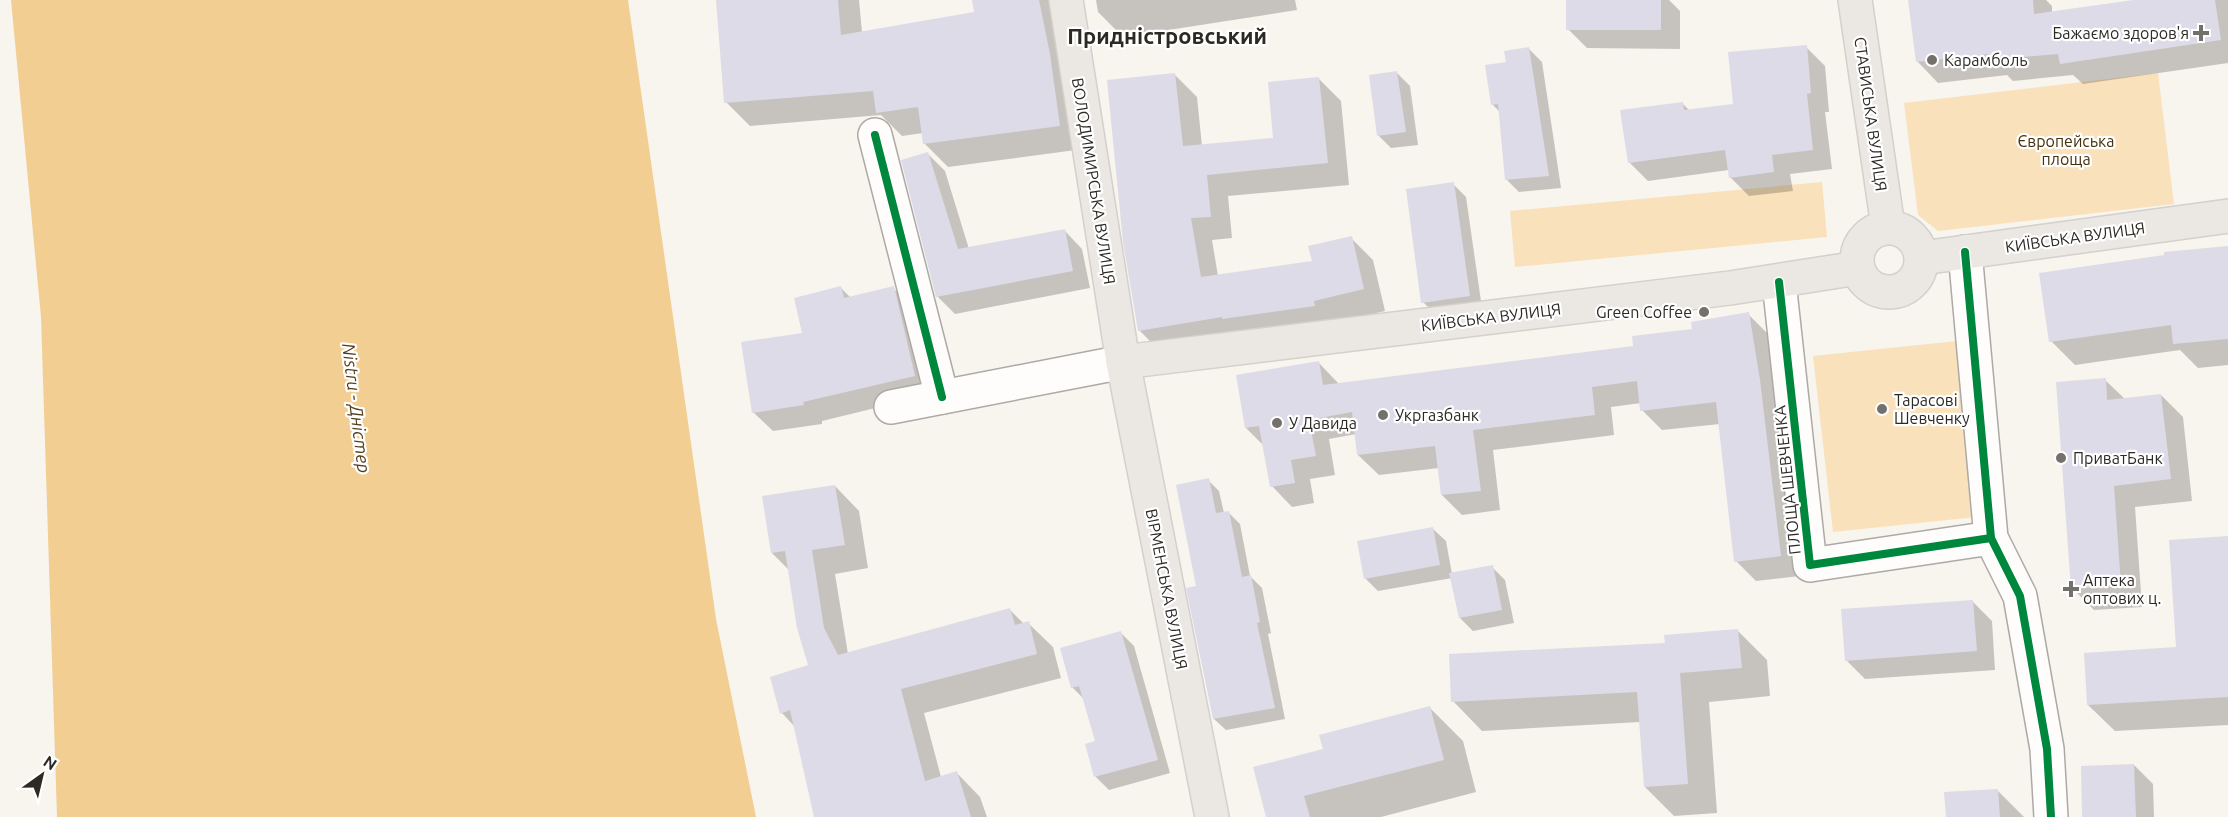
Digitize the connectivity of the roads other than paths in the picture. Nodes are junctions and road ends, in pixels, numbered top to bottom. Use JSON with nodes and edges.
{"nodes":[{"id":1,"x":1066,"y":0,"type":"edge"},
{"id":2,"x":1855,"y":0,"type":"edge"},
{"id":3,"x":875,"y":135,"type":"dead end"},
{"id":4,"x":2228,"y":216,"type":"edge"},
{"id":5,"x":1888,"y":227,"type":"junction"},
{"id":6,"x":1965,"y":252,"type":"junction"},
{"id":7,"x":1922,"y":258,"type":"junction"},
{"id":8,"x":1858,"y":268,"type":"junction"},
{"id":9,"x":1779,"y":282,"type":"junction"},
{"id":10,"x":1123,"y":362,"type":"junction"},
{"id":11,"x":942,"y":397,"type":"junction"},
{"id":12,"x":891,"y":407,"type":"dead end"},
{"id":13,"x":1991,"y":538,"type":"junction"},
{"id":14,"x":1212,"y":817,"type":"edge"},
{"id":15,"x":2051,"y":817,"type":"edge"}],
"edges":[{"from":1,"to":10,"type":"main road","name":"ВОЛОДИМИРСЬКА ВУЛИЦЯ"},
{"from":2,"to":5,"type":"main road","name":"СТАВИСЬКА ВУЛИЦЯ"},
{"from":3,"to":11,"type":"street"},
{"from":4,"to":6,"type":"main road","name":"КИЇВСЬКА ВУЛИЦЯ"},
{"from":5,"to":7,"type":"main road"},
{"from":5,"to":8,"type":"main road"},
{"from":6,"to":7,"type":"main road","name":"КИЇВСЬКА ВУЛИЦЯ"},
{"from":6,"to":13,"type":"street"},
{"from":7,"to":8,"type":"main road"},
{"from":8,"to":9,"type":"main road","name":"КИЇВСЬКА ВУЛИЦЯ"},
{"from":9,"to":10,"type":"main road","name":"КИЇВСЬКА ВУЛИЦЯ"},
{"from":9,"to":13,"type":"street","name":"ПЛОЩА ШЕВЧЕНКА"},
{"from":10,"to":11,"type":"street"},
{"from":10,"to":14,"type":"main road","name":"ВІРМЕНСЬКА ВУЛИЦЯ"},
{"from":11,"to":12,"type":"street"},
{"from":13,"to":15,"type":"street"}]}
